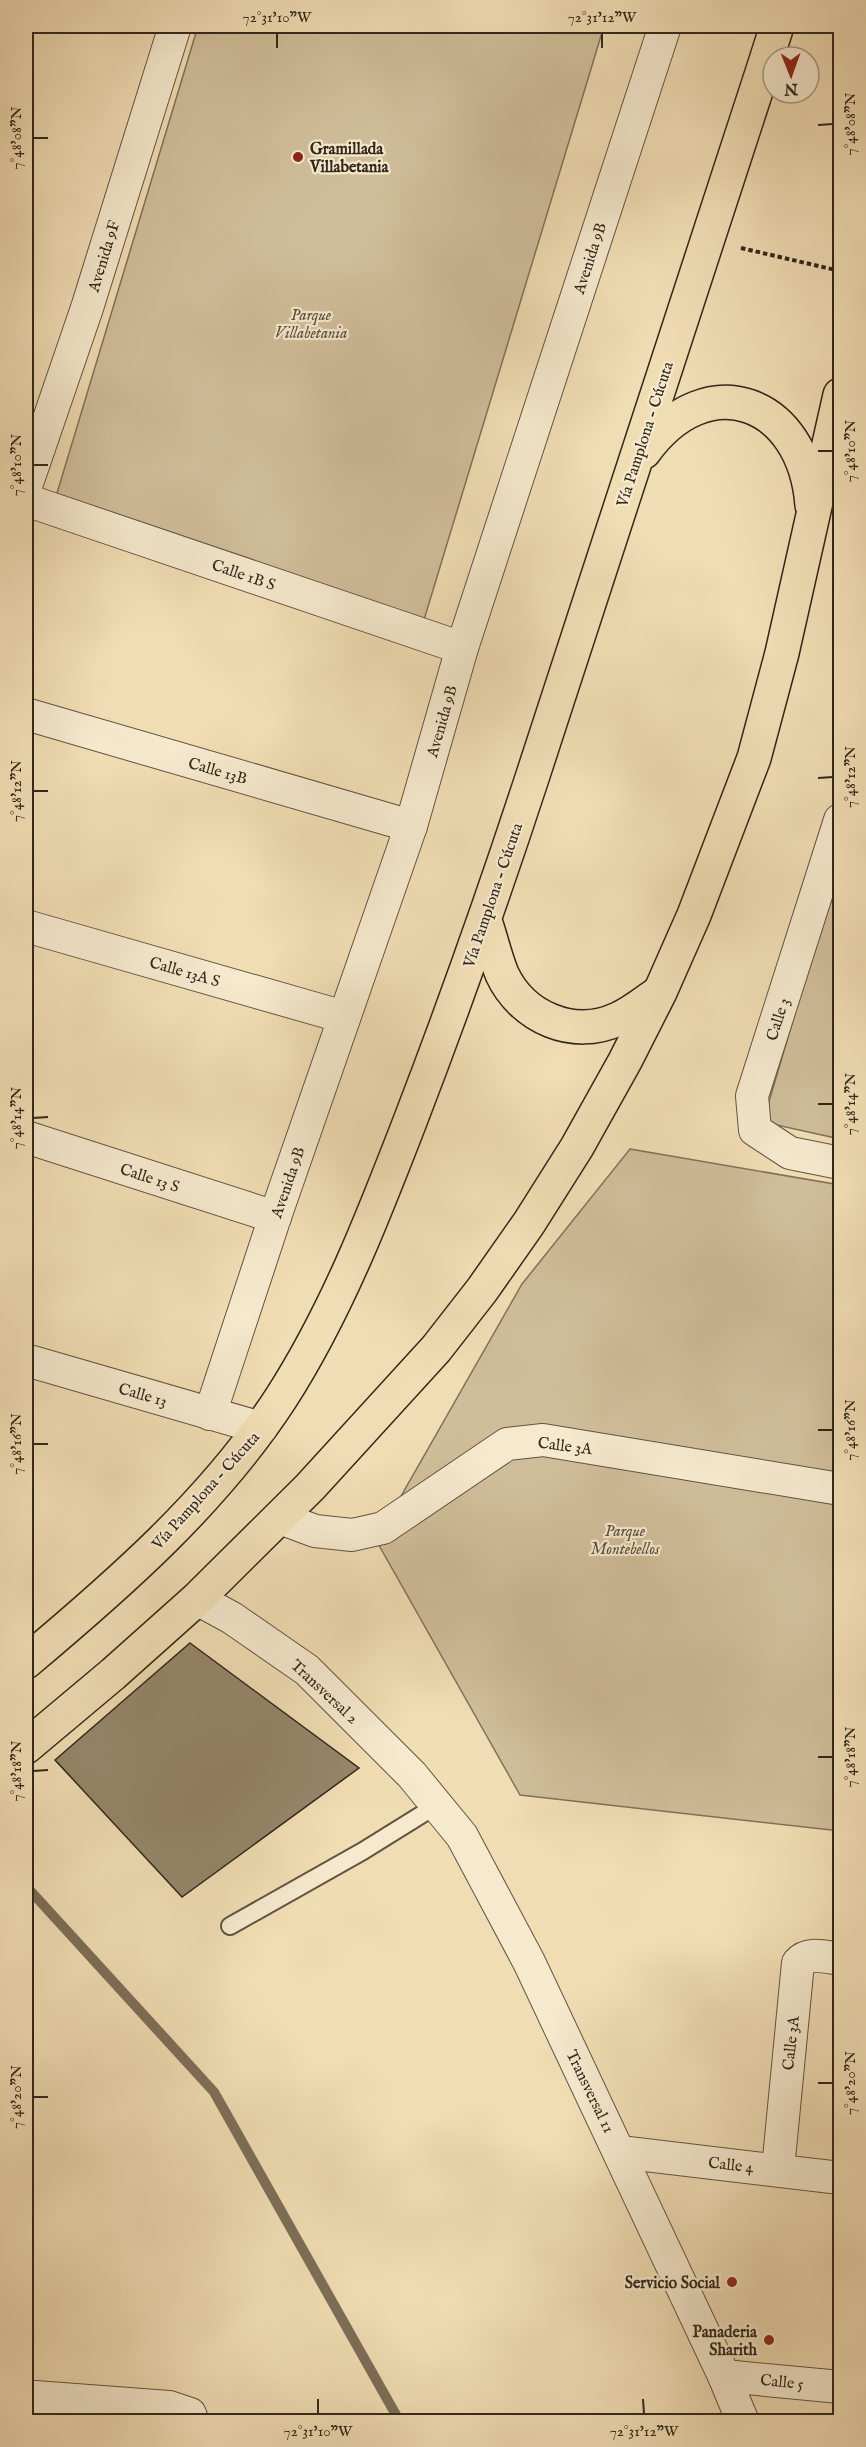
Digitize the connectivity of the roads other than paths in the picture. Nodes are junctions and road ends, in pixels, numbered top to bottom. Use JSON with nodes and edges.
{"nodes":[{"id":1,"x":175,"y":26,"type":"edge"},
{"id":2,"x":665,"y":26,"type":"edge"},
{"id":3,"x":777,"y":26,"type":"edge"},
{"id":4,"x":840,"y":395,"type":"edge"},
{"id":5,"x":633,"y":469,"type":"junction"},
{"id":6,"x":26,"y":486,"type":"edge"},
{"id":7,"x":26,"y":500,"type":"edge"},
{"id":8,"x":813,"y":521,"type":"junction"},
{"id":9,"x":462,"y":648,"type":"junction"},
{"id":10,"x":26,"y":714,"type":"edge"},
{"id":11,"x":840,"y":820,"type":"edge"},
{"id":12,"x":411,"y":826,"type":"junction"},
{"id":13,"x":485,"y":921,"type":"junction"},
{"id":14,"x":26,"y":926,"type":"edge"},
{"id":15,"x":660,"y":992,"type":"junction"},
{"id":16,"x":344,"y":1017,"type":"junction"},
{"id":17,"x":26,"y":1137,"type":"edge"},
{"id":18,"x":840,"y":1163,"type":"edge"},
{"id":19,"x":275,"y":1217,"type":"junction"},
{"id":20,"x":26,"y":1360,"type":"edge"},
{"id":21,"x":210,"y":1414,"type":"junction"},
{"id":22,"x":261,"y":1428,"type":"junction"},
{"id":23,"x":840,"y":1489,"type":"edge"},
{"id":24,"x":280,"y":1518,"type":"junction"},
{"id":25,"x":197,"y":1599,"type":"junction"},
{"id":26,"x":26,"y":1662,"type":"edge"},
{"id":27,"x":35,"y":1739,"type":"edge"},
{"id":28,"x":412,"y":1775,"type":"joint"},
{"id":29,"x":437,"y":1805,"type":"junction"},
{"id":30,"x":230,"y":1926,"type":"dead end"},
{"id":31,"x":840,"y":1959,"type":"edge"},
{"id":32,"x":620,"y":2152,"type":"junction"},
{"id":33,"x":778,"y":2169,"type":"junction"},
{"id":34,"x":840,"y":2178,"type":"edge"},
{"id":35,"x":724,"y":2376,"type":"junction"},
{"id":36,"x":840,"y":2387,"type":"edge"},
{"id":37,"x":35,"y":2397,"type":"dead end"},
{"id":38,"x":193,"y":2421,"type":"edge"},
{"id":39,"x":743,"y":2421,"type":"edge"}],
"edges":[{"from":1,"to":6,"type":"street","name":"Avenida 9F"},
{"from":2,"to":9,"type":"street","name":"Avenida 9B"},
{"from":3,"to":5,"type":"highway","name":"Vía Pamplona - Cúcuta"},
{"from":4,"to":8,"type":"highway"},
{"from":5,"to":8,"type":"highway"},
{"from":5,"to":13,"type":"highway","name":"Vía Pamplona - Cúcuta"},
{"from":7,"to":9,"type":"street","name":"Calle 1B S"},
{"from":8,"to":15,"type":"highway"},
{"from":9,"to":12,"type":"street","name":"Avenida 9B"},
{"from":10,"to":12,"type":"street","name":"Calle 13B"},
{"from":11,"to":18,"type":"street","name":"Calle 3"},
{"from":12,"to":16,"type":"street","name":"Avenida 9B"},
{"from":13,"to":15,"type":"highway"},
{"from":13,"to":22,"type":"highway","name":"Vía Pamplona - Cúcuta"},
{"from":14,"to":16,"type":"street","name":"Calle 13A S"},
{"from":15,"to":24,"type":"highway"},
{"from":16,"to":19,"type":"street","name":"Avenida 9B"},
{"from":17,"to":19,"type":"street","name":"Calle 13 S"},
{"from":19,"to":21,"type":"street","name":"Avenida 9B"},
{"from":20,"to":21,"type":"street","name":"Calle 13"},
{"from":21,"to":22,"type":"street","name":"Calle 13"},
{"from":22,"to":26,"type":"highway","name":"Vía Pamplona - Cúcuta"},
{"from":23,"to":24,"type":"street","name":"Calle 3A"},
{"from":24,"to":25,"type":"highway"},
{"from":25,"to":27,"type":"highway"},
{"from":25,"to":28,"type":"street","name":"Transversal 2"},
{"from":28,"to":29,"type":"street","name":"Transversal 11"},
{"from":29,"to":30,"type":"lane"},
{"from":29,"to":32,"type":"street","name":"Transversal 11"},
{"from":31,"to":33,"type":"street","name":"Calle 3A"},
{"from":32,"to":33,"type":"street","name":"Calle 4"},
{"from":32,"to":35,"type":"street","name":"Transversal 11"},
{"from":33,"to":34,"type":"street","name":"Calle 4"},
{"from":35,"to":36,"type":"street","name":"Calle 5"},
{"from":35,"to":39,"type":"street","name":"Transversal 11"},
{"from":37,"to":38,"type":"street"}]}
